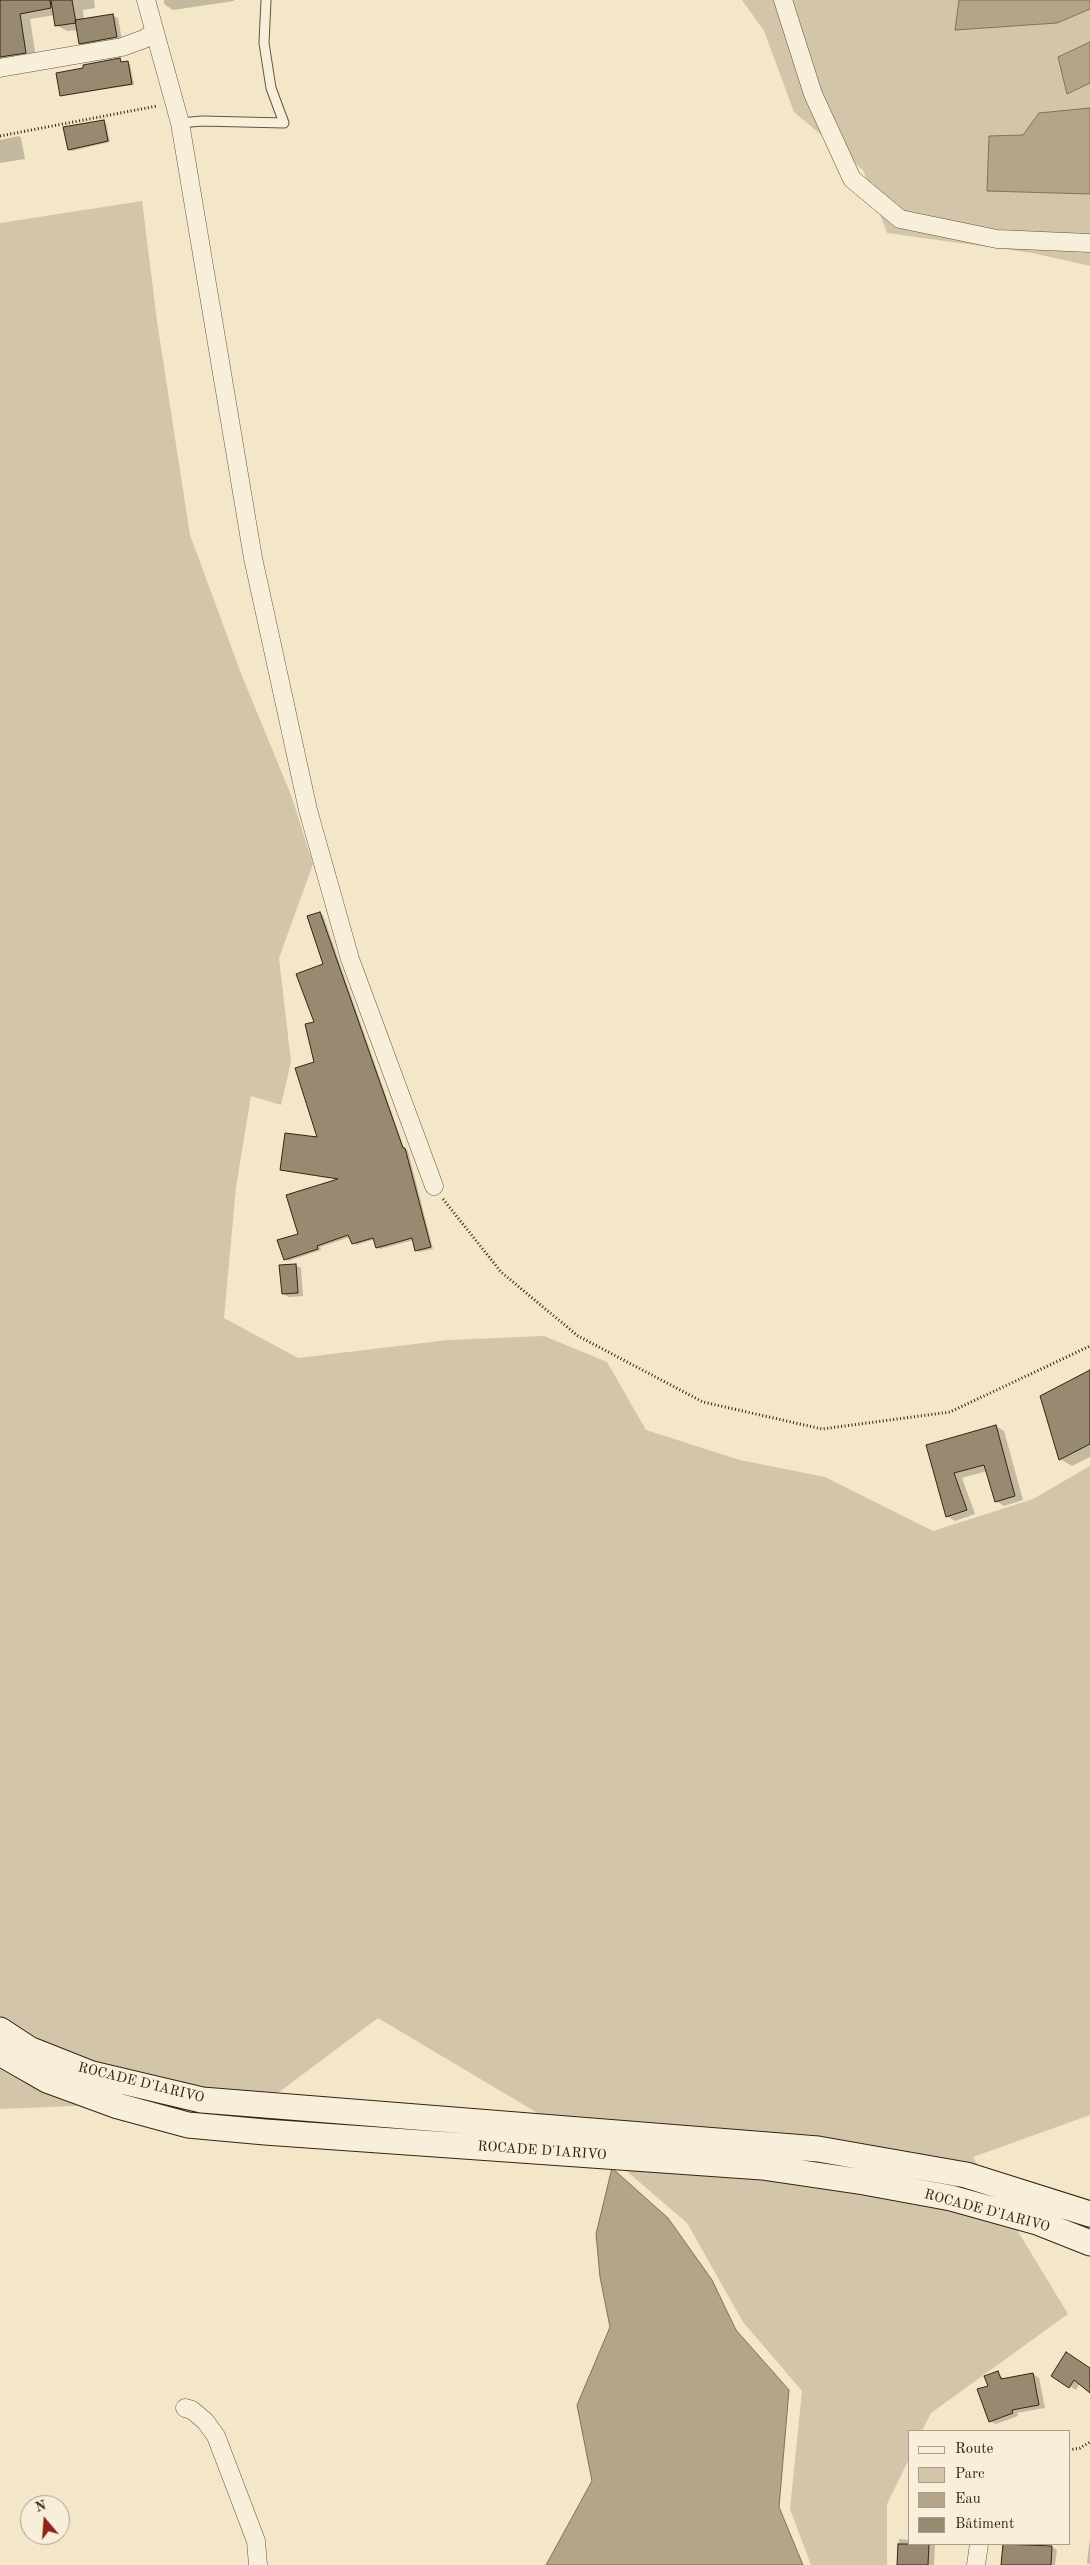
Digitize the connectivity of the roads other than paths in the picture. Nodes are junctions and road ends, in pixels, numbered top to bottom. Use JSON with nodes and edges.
{"nodes":[{"id":1,"x":146,"y":0,"type":"edge"},
{"id":2,"x":266,"y":0,"type":"edge"},
{"id":3,"x":782,"y":0,"type":"edge"},
{"id":4,"x":154,"y":32,"type":"junction"},
{"id":5,"x":0,"y":68,"type":"edge"},
{"id":6,"x":180,"y":123,"type":"junction"},
{"id":7,"x":1090,"y":243,"type":"edge"},
{"id":8,"x":434,"y":1186,"type":"road end"},
{"id":9,"x":0,"y":2030,"type":"edge"},
{"id":10,"x":0,"y":2053,"type":"edge"},
{"id":11,"x":1090,"y":2214,"type":"edge"},
{"id":12,"x":1090,"y":2243,"type":"edge"},
{"id":13,"x":185,"y":2408,"type":"dead end"},
{"id":14,"x":979,"y":2545,"type":"edge"},
{"id":15,"x":258,"y":2565,"type":"edge"},
{"id":16,"x":976,"y":2565,"type":"edge"}],
"edges":[{"from":1,"to":4,"type":"street"},
{"from":2,"to":6,"type":"lane"},
{"from":3,"to":7,"type":"street"},
{"from":4,"to":5,"type":"street"},
{"from":4,"to":6,"type":"street"},
{"from":6,"to":8,"type":"street"},
{"from":9,"to":11,"type":"main road","name":"ROCADE D'IARIVO"},
{"from":10,"to":12,"type":"main road","name":"ROCADE D'IARIVO"},
{"from":13,"to":15,"type":"street"},
{"from":14,"to":16,"type":"street"}]}
